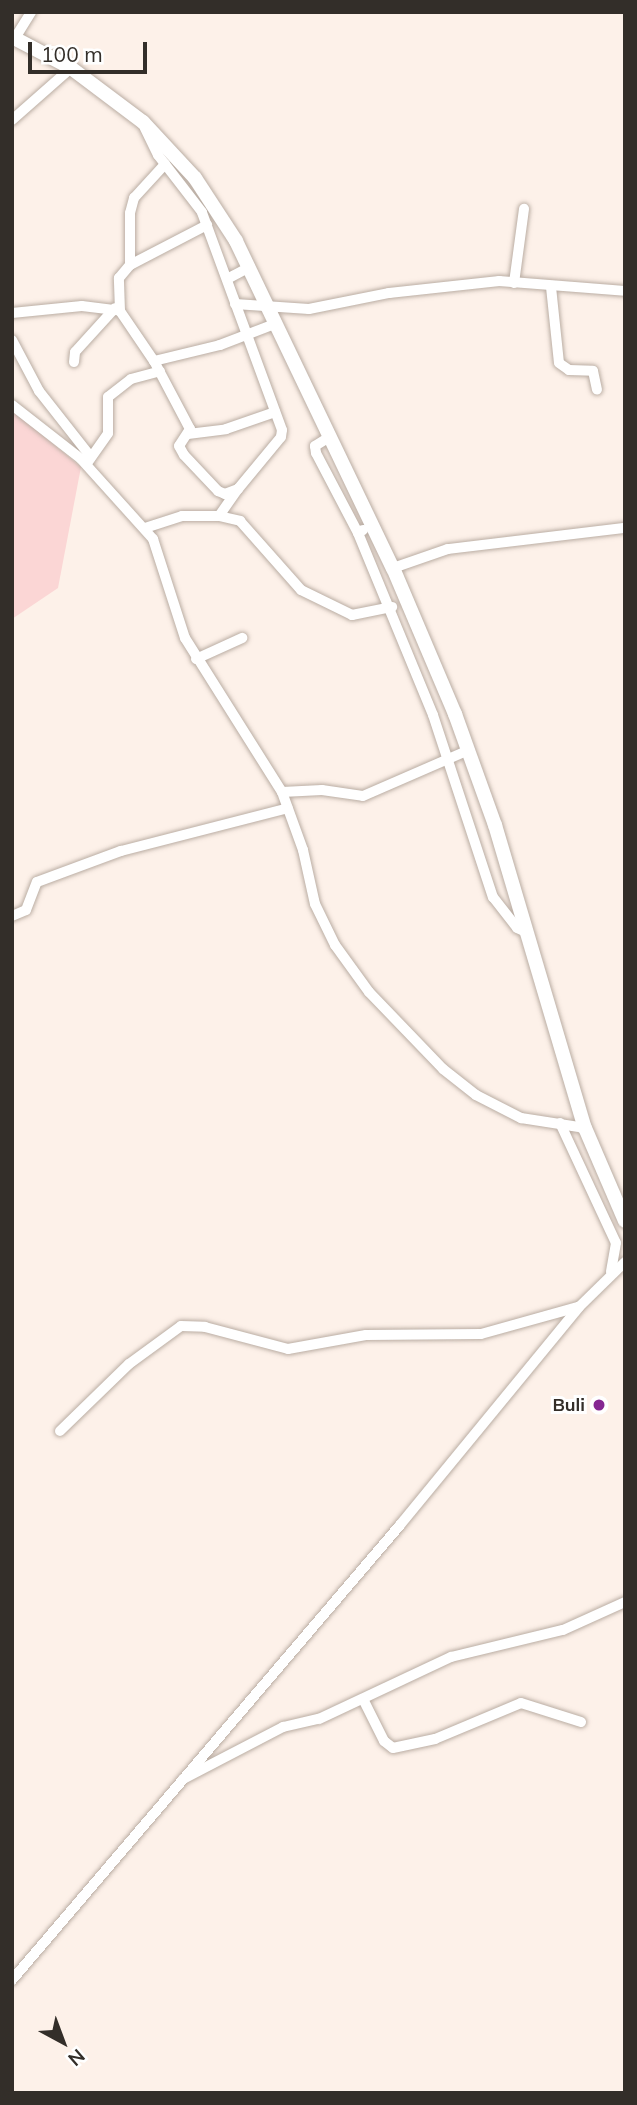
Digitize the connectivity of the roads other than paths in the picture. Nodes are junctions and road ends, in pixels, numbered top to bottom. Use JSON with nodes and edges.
{"nodes":[{"id":1,"x":31,"y":12,"type":"edge"},
{"id":2,"x":14,"y":37,"type":"edge"},
{"id":3,"x":71,"y":68,"type":"junction"},
{"id":4,"x":12,"y":120,"type":"edge"},
{"id":5,"x":143,"y":122,"type":"junction"},
{"id":6,"x":165,"y":164,"type":"junction"},
{"id":7,"x":524,"y":209,"type":"dead end"},
{"id":8,"x":207,"y":225,"type":"junction"},
{"id":9,"x":130,"y":265,"type":"junction"},
{"id":10,"x":250,"y":267,"type":"junction"},
{"id":11,"x":227,"y":279,"type":"junction"},
{"id":12,"x":514,"y":283,"type":"junction"},
{"id":13,"x":551,"y":287,"type":"junction"},
{"id":14,"x":625,"y":291,"type":"edge"},
{"id":15,"x":236,"y":304,"type":"junction"},
{"id":16,"x":269,"y":306,"type":"junction"},
{"id":17,"x":117,"y":310,"type":"junction"},
{"id":18,"x":12,"y":313,"type":"edge"},
{"id":19,"x":277,"y":323,"type":"junction"},
{"id":20,"x":246,"y":337,"type":"junction"},
{"id":21,"x":12,"y":340,"type":"edge"},
{"id":22,"x":153,"y":361,"type":"junction"},
{"id":23,"x":74,"y":362,"type":"dead end"},
{"id":24,"x":160,"y":371,"type":"junction"},
{"id":25,"x":597,"y":390,"type":"dead end"},
{"id":26,"x":12,"y":405,"type":"edge"},
{"id":27,"x":275,"y":412,"type":"junction"},
{"id":28,"x":188,"y":434,"type":"junction"},
{"id":29,"x":331,"y":436,"type":"junction"},
{"id":30,"x":88,"y":461,"type":"junction"},
{"id":31,"x":238,"y":489,"type":"junction"},
{"id":32,"x":219,"y":516,"type":"junction"},
{"id":33,"x":373,"y":526,"type":"junction"},
{"id":34,"x":625,"y":527,"type":"edge"},
{"id":35,"x":145,"y":528,"type":"junction"},
{"id":36,"x":358,"y":533,"type":"junction"},
{"id":37,"x":393,"y":568,"type":"junction"},
{"id":38,"x":392,"y":607,"type":"junction"},
{"id":39,"x":242,"y":638,"type":"dead end"},
{"id":40,"x":196,"y":659,"type":"junction"},
{"id":41,"x":469,"y":750,"type":"junction"},
{"id":42,"x":448,"y":762,"type":"junction"},
{"id":43,"x":282,"y":792,"type":"junction"},
{"id":44,"x":288,"y":808,"type":"junction"},
{"id":45,"x":12,"y":916,"type":"edge"},
{"id":46,"x":528,"y":933,"type":"junction"},
{"id":47,"x":560,"y":1122,"type":"junction"},
{"id":48,"x":584,"y":1128,"type":"junction"},
{"id":49,"x":625,"y":1221,"type":"edge"},
{"id":50,"x":625,"y":1262,"type":"edge"},
{"id":51,"x":611,"y":1272,"type":"junction"},
{"id":52,"x":579,"y":1307,"type":"junction"},
{"id":53,"x":60,"y":1431,"type":"dead end"},
{"id":54,"x":625,"y":1602,"type":"edge"},
{"id":55,"x":363,"y":1699,"type":"junction"},
{"id":56,"x":581,"y":1722,"type":"dead end"},
{"id":57,"x":179,"y":1781,"type":"junction"},
{"id":58,"x":12,"y":1980,"type":"edge"}],
"edges":[{"from":1,"to":2,"type":"street"},
{"from":2,"to":3,"type":"main road"},
{"from":3,"to":4,"type":"street"},
{"from":3,"to":5,"type":"main road"},
{"from":5,"to":6,"type":"street"},
{"from":5,"to":10,"type":"main road"},
{"from":6,"to":8,"type":"street"},
{"from":6,"to":9,"type":"street"},
{"from":7,"to":12,"type":"street"},
{"from":8,"to":9,"type":"street"},
{"from":8,"to":11,"type":"street"},
{"from":9,"to":17,"type":"street"},
{"from":10,"to":11,"type":"street"},
{"from":10,"to":16,"type":"main road"},
{"from":11,"to":15,"type":"street"},
{"from":12,"to":13,"type":"street"},
{"from":12,"to":16,"type":"street"},
{"from":13,"to":14,"type":"street"},
{"from":13,"to":25,"type":"street"},
{"from":15,"to":16,"type":"street"},
{"from":15,"to":20,"type":"street"},
{"from":16,"to":19,"type":"main road"},
{"from":17,"to":18,"type":"street"},
{"from":17,"to":22,"type":"street"},
{"from":17,"to":23,"type":"street"},
{"from":19,"to":20,"type":"street"},
{"from":19,"to":29,"type":"main road"},
{"from":20,"to":22,"type":"street"},
{"from":20,"to":27,"type":"street"},
{"from":21,"to":30,"type":"street"},
{"from":22,"to":24,"type":"street"},
{"from":24,"to":28,"type":"street"},
{"from":24,"to":30,"type":"street"},
{"from":26,"to":30,"type":"street"},
{"from":27,"to":28,"type":"street"},
{"from":27,"to":31,"type":"street"},
{"from":28,"to":31,"type":"street"},
{"from":29,"to":33,"type":"main road"},
{"from":29,"to":36,"type":"street"},
{"from":30,"to":35,"type":"street"},
{"from":31,"to":32,"type":"street"},
{"from":32,"to":35,"type":"street"},
{"from":32,"to":38,"type":"street"},
{"from":33,"to":36,"type":"street"},
{"from":33,"to":37,"type":"main road"},
{"from":34,"to":37,"type":"street"},
{"from":35,"to":40,"type":"street"},
{"from":36,"to":38,"type":"street"},
{"from":37,"to":41,"type":"main road"},
{"from":38,"to":42,"type":"street"},
{"from":39,"to":40,"type":"street"},
{"from":40,"to":43,"type":"street"},
{"from":41,"to":42,"type":"street"},
{"from":41,"to":46,"type":"main road"},
{"from":42,"to":43,"type":"street"},
{"from":42,"to":46,"type":"street"},
{"from":43,"to":44,"type":"street"},
{"from":44,"to":45,"type":"street"},
{"from":44,"to":47,"type":"street"},
{"from":46,"to":48,"type":"main road"},
{"from":47,"to":48,"type":"street"},
{"from":47,"to":51,"type":"street"},
{"from":48,"to":49,"type":"main road"},
{"from":50,"to":51,"type":"street"},
{"from":51,"to":52,"type":"street"},
{"from":52,"to":53,"type":"street"},
{"from":52,"to":57,"type":"street"},
{"from":54,"to":55,"type":"street"},
{"from":55,"to":56,"type":"street"},
{"from":55,"to":57,"type":"street"},
{"from":57,"to":58,"type":"street"}]}
